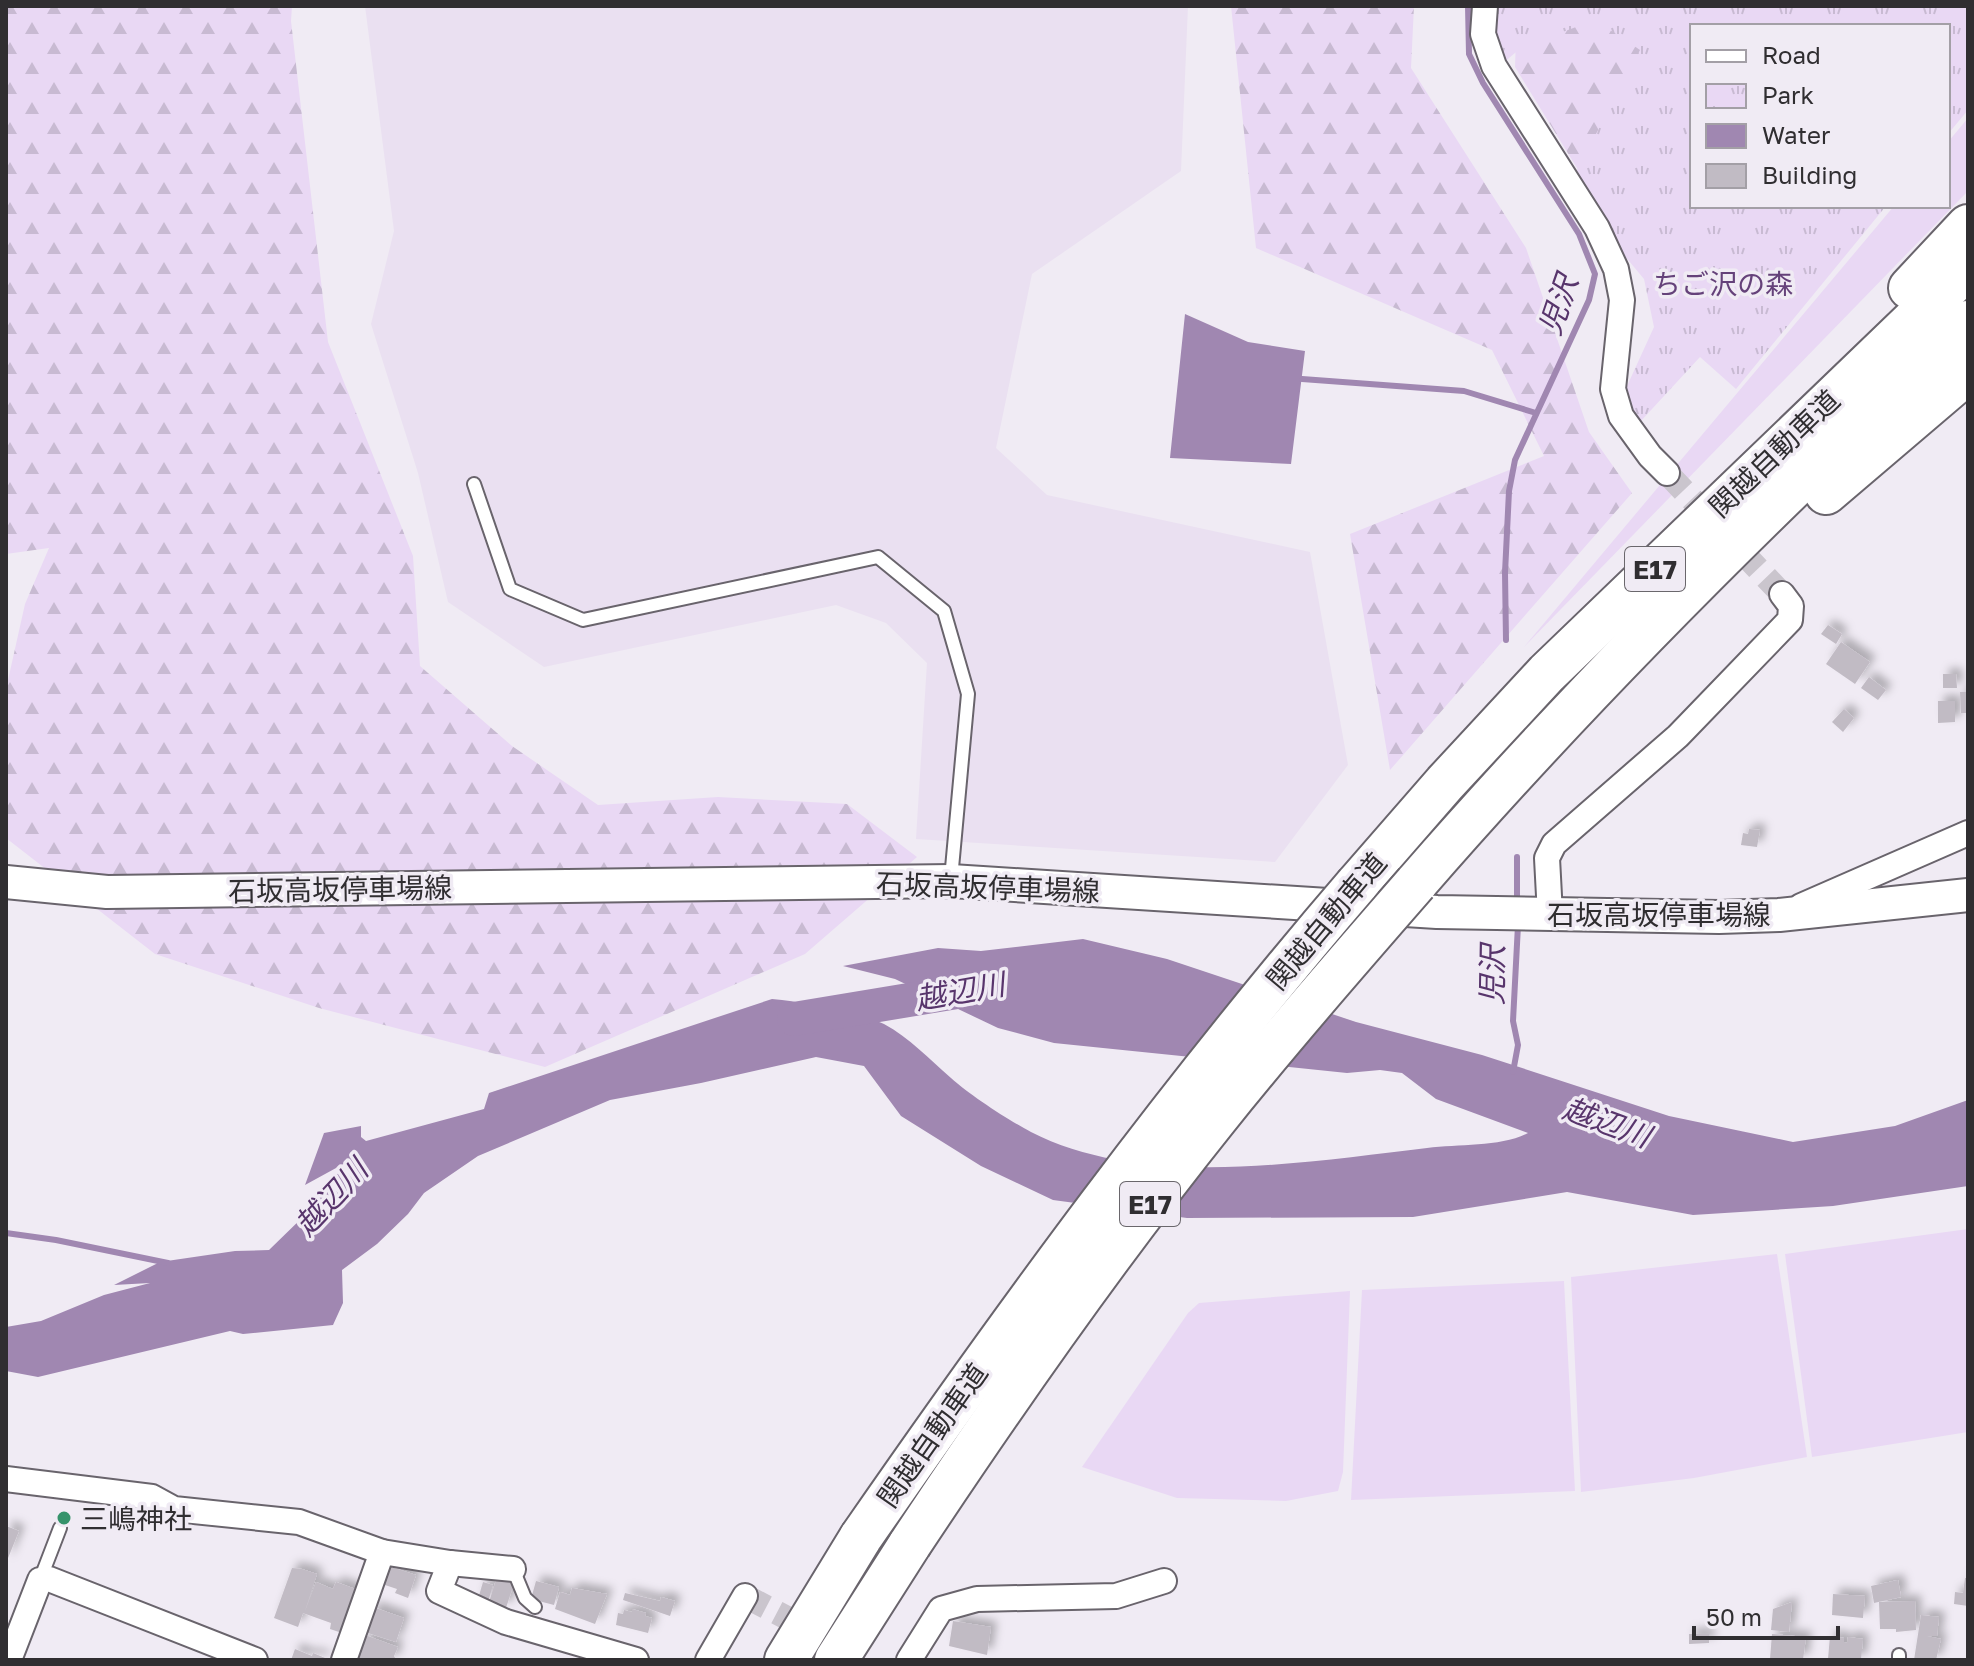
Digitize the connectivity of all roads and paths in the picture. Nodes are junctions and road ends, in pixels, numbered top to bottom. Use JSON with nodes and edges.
{"nodes":[{"id":1,"x":1485,"y":6,"type":"edge"},
{"id":2,"x":1968,"y":226,"type":"edge"},
{"id":3,"x":1968,"y":268,"type":"edge"},
{"id":4,"x":1968,"y":322,"type":"edge"},
{"id":5,"x":1968,"y":372,"type":"edge"},
{"id":6,"x":1667,"y":473,"type":"tunnel mouth"},
{"id":7,"x":474,"y":484,"type":"dead end"},
{"id":8,"x":1782,"y":594,"type":"tunnel mouth"},
{"id":9,"x":1547,"y":673,"type":"junction"},
{"id":10,"x":1968,"y":833,"type":"edge"},
{"id":11,"x":1447,"y":847,"type":"junction"},
{"id":12,"x":10,"y":881,"type":"edge"},
{"id":13,"x":951,"y":881,"type":"junction"},
{"id":14,"x":1968,"y":895,"type":"edge"},
{"id":15,"x":1528,"y":914,"type":"junction"},
{"id":16,"x":1779,"y":915,"type":"junction"},
{"id":17,"x":6,"y":1479,"type":"edge"},
{"id":18,"x":60,"y":1528,"type":"dead end"},
{"id":19,"x":382,"y":1552,"type":"junction"},
{"id":20,"x":450,"y":1563,"type":"junction"},
{"id":21,"x":513,"y":1569,"type":"joint"},
{"id":22,"x":40,"y":1580,"type":"junction"},
{"id":23,"x":1164,"y":1581,"type":"dead end"},
{"id":24,"x":745,"y":1596,"type":"dead end"},
{"id":25,"x":535,"y":1607,"type":"dead end"},
{"id":26,"x":9,"y":1660,"type":"edge"},
{"id":27,"x":255,"y":1660,"type":"edge"},
{"id":28,"x":344,"y":1660,"type":"edge"},
{"id":29,"x":636,"y":1660,"type":"edge"},
{"id":30,"x":708,"y":1660,"type":"edge"},
{"id":31,"x":786,"y":1660,"type":"edge"},
{"id":32,"x":836,"y":1660,"type":"edge"},
{"id":33,"x":909,"y":1660,"type":"edge"}],
"edges":[{"from":1,"to":6,"type":"street"},
{"from":2,"to":9,"type":"highway"},
{"from":3,"to":9,"type":"highway","name":"関越自動車道","number":"E17"},
{"from":4,"to":11,"type":"highway","name":"関越自動車道","number":"E17"},
{"from":5,"to":11,"type":"highway"},
{"from":7,"to":13,"type":"lane"},
{"from":8,"to":15,"type":"street"},
{"from":9,"to":31,"type":"highway","name":"関越自動車道","number":"E17","bridge":true},
{"from":10,"to":16,"type":"street"},
{"from":11,"to":32,"type":"highway","name":"関越自動車道","number":"E17","bridge":true},
{"from":12,"to":13,"type":"main road","name":"石坂高坂停車場線"},
{"from":13,"to":15,"type":"main road","name":"石坂高坂停車場線"},
{"from":14,"to":16,"type":"main road","name":"石坂高坂停車場線"},
{"from":15,"to":16,"type":"main road","name":"石坂高坂停車場線"},
{"from":17,"to":19,"type":"street"},
{"from":18,"to":22,"type":"lane"},
{"from":19,"to":20,"type":"street"},
{"from":19,"to":28,"type":"street"},
{"from":20,"to":21,"type":"street"},
{"from":20,"to":29,"type":"street"},
{"from":21,"to":25,"type":"lane"},
{"from":22,"to":26,"type":"street"},
{"from":22,"to":27,"type":"street"},
{"from":23,"to":33,"type":"street"},
{"from":24,"to":30,"type":"street"}]}
